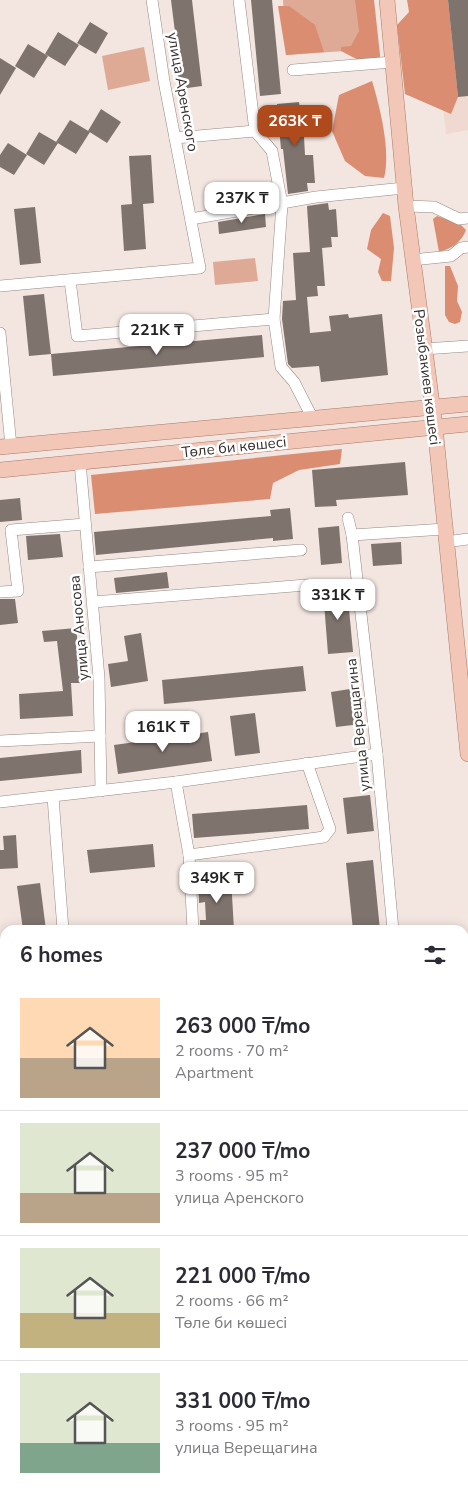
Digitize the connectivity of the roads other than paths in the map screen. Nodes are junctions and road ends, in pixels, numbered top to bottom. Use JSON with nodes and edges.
{"nodes":[{"id":1,"x":152,"y":0,"type":"edge"},
{"id":2,"x":239,"y":0,"type":"edge"},
{"id":3,"x":387,"y":0,"type":"edge"},
{"id":4,"x":393,"y":62,"type":"junction"},
{"id":5,"x":293,"y":70,"type":"dead end"},
{"id":6,"x":255,"y":130,"type":"junction"},
{"id":7,"x":175,"y":138,"type":"junction"},
{"id":8,"x":404,"y":188,"type":"junction"},
{"id":9,"x":282,"y":204,"type":"junction"},
{"id":10,"x":406,"y":206,"type":"junction"},
{"id":11,"x":468,"y":218,"type":"edge"},
{"id":12,"x":191,"y":219,"type":"junction"},
{"id":13,"x":468,"y":247,"type":"edge"},
{"id":14,"x":412,"y":260,"type":"junction"},
{"id":15,"x":70,"y":280,"type":"junction"},
{"id":16,"x":0,"y":286,"type":"edge"},
{"id":17,"x":274,"y":319,"type":"junction"},
{"id":18,"x":0,"y":333,"type":"edge"},
{"id":19,"x":468,"y":346,"type":"edge"},
{"id":20,"x":424,"y":349,"type":"junction"},
{"id":21,"x":2,"y":368,"type":"edge"},
{"id":22,"x":468,"y":404,"type":"edge"},
{"id":23,"x":432,"y":408,"type":"junction"},
{"id":24,"x":313,"y":419,"type":"junction"},
{"id":25,"x":291,"y":421,"type":"junction"},
{"id":26,"x":468,"y":424,"type":"edge"},
{"id":27,"x":435,"y":427,"type":"junction"},
{"id":28,"x":291,"y":441,"type":"junction"},
{"id":29,"x":5,"y":447,"type":"edge"},
{"id":30,"x":80,"y":462,"type":"junction"},
{"id":31,"x":0,"y":470,"type":"edge"},
{"id":32,"x":348,"y":518,"type":"dead end"},
{"id":33,"x":85,"y":524,"type":"junction"},
{"id":34,"x":352,"y":535,"type":"junction"},
{"id":35,"x":446,"y":535,"type":"junction"},
{"id":36,"x":468,"y":539,"type":"edge"},
{"id":37,"x":301,"y":550,"type":"dead end"},
{"id":38,"x":89,"y":567,"type":"junction"},
{"id":39,"x":306,"y":585,"type":"dead end"},
{"id":40,"x":0,"y":592,"type":"edge"},
{"id":41,"x":93,"y":602,"type":"junction"},
{"id":42,"x":100,"y":736,"type":"junction"},
{"id":43,"x":0,"y":741,"type":"edge"},
{"id":44,"x":468,"y":752,"type":"edge"},
{"id":45,"x":377,"y":754,"type":"junction"},
{"id":46,"x":307,"y":763,"type":"junction"},
{"id":47,"x":176,"y":782,"type":"junction"},
{"id":48,"x":101,"y":791,"type":"junction"},
{"id":49,"x":53,"y":797,"type":"junction"},
{"id":50,"x":0,"y":802,"type":"edge"},
{"id":51,"x":189,"y":855,"type":"junction"},
{"id":52,"x":63,"y":925,"type":"edge"},
{"id":53,"x":193,"y":925,"type":"edge"},
{"id":54,"x":393,"y":925,"type":"edge"}],
"edges":[{"from":1,"to":7,"type":"street","name":"улица Аренского"},
{"from":2,"to":6,"type":"street"},
{"from":3,"to":4,"type":"main road","name":"Розыбакиев көшесі"},
{"from":4,"to":5,"type":"street"},
{"from":4,"to":8,"type":"main road","name":"Розыбакиев көшесі"},
{"from":6,"to":7,"type":"street"},
{"from":6,"to":9,"type":"street"},
{"from":7,"to":12,"type":"street","name":"улица Аренского"},
{"from":8,"to":9,"type":"street"},
{"from":8,"to":10,"type":"main road","name":"Розыбакиев көшесі"},
{"from":9,"to":12,"type":"street"},
{"from":9,"to":17,"type":"street"},
{"from":10,"to":11,"type":"street"},
{"from":10,"to":14,"type":"main road","name":"Розыбакиев көшесі"},
{"from":12,"to":15,"type":"street","name":"улица Аренского"},
{"from":13,"to":14,"type":"street"},
{"from":14,"to":20,"type":"main road","name":"Розыбакиев көшесі"},
{"from":15,"to":16,"type":"street"},
{"from":15,"to":17,"type":"street"},
{"from":17,"to":24,"type":"street"},
{"from":18,"to":21,"type":"street"},
{"from":19,"to":20,"type":"street"},
{"from":20,"to":23,"type":"main road","name":"Розыбакиев көшесі"},
{"from":21,"to":29,"type":"street"},
{"from":22,"to":23,"type":"main road","name":"Төле би көшесі"},
{"from":23,"to":24,"type":"main road","name":"Төле би көшесі"},
{"from":23,"to":27,"type":"main road","name":"Розыбакиев көшесі"},
{"from":24,"to":25,"type":"main road","name":"Төле би көшесі"},
{"from":25,"to":28,"type":"main road"},
{"from":25,"to":29,"type":"main road","name":"Төле би көшесі"},
{"from":26,"to":27,"type":"main road","name":"Төле би көшесі"},
{"from":27,"to":28,"type":"main road","name":"Төле би көшесі"},
{"from":27,"to":35,"type":"main road","name":"Розыбакиев көшесі"},
{"from":28,"to":30,"type":"main road","name":"Төле би көшесі"},
{"from":30,"to":31,"type":"main road","name":"Төле би көшесі"},
{"from":30,"to":33,"type":"street","name":"улица Аносова"},
{"from":32,"to":34,"type":"street","name":"улица Верещагина"},
{"from":33,"to":38,"type":"street","name":"улица Аносова"},
{"from":33,"to":40,"type":"street"},
{"from":34,"to":35,"type":"street"},
{"from":34,"to":45,"type":"street","name":"улица Верещагина"},
{"from":35,"to":36,"type":"street"},
{"from":35,"to":44,"type":"main road","name":"Розыбакиев көшесі"},
{"from":37,"to":38,"type":"street"},
{"from":38,"to":41,"type":"street","name":"улица Аносова"},
{"from":39,"to":41,"type":"street"},
{"from":41,"to":42,"type":"street","name":"улица Аносова"},
{"from":42,"to":43,"type":"street"},
{"from":42,"to":48,"type":"street","name":"улица Аносова"},
{"from":45,"to":46,"type":"street"},
{"from":45,"to":54,"type":"street","name":"улица Верещагина"},
{"from":46,"to":47,"type":"street"},
{"from":46,"to":51,"type":"street"},
{"from":47,"to":48,"type":"street"},
{"from":47,"to":51,"type":"street"},
{"from":48,"to":49,"type":"street"},
{"from":49,"to":50,"type":"street"},
{"from":49,"to":52,"type":"street"},
{"from":51,"to":53,"type":"street"}]}
